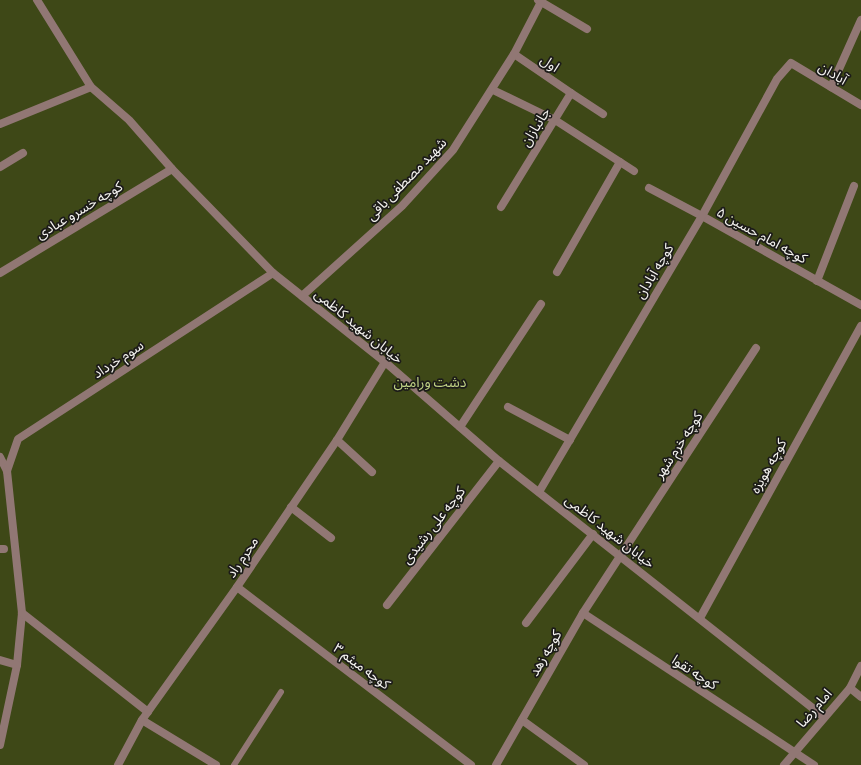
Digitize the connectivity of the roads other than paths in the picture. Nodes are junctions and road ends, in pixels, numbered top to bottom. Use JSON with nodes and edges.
{"nodes":[{"id":1,"x":37,"y":0,"type":"edge"},
{"id":2,"x":540,"y":1,"type":"edge"},
{"id":3,"x":861,"y":20,"type":"edge"},
{"id":4,"x":587,"y":29,"type":"dead end"},
{"id":5,"x":514,"y":54,"type":"junction"},
{"id":6,"x":791,"y":64,"type":"joint"},
{"id":7,"x":91,"y":87,"type":"junction"},
{"id":8,"x":830,"y":87,"type":"junction"},
{"id":9,"x":492,"y":90,"type":"junction"},
{"id":10,"x":571,"y":93,"type":"junction"},
{"id":11,"x":861,"y":106,"type":"edge"},
{"id":12,"x":603,"y":114,"type":"dead end"},
{"id":13,"x":555,"y":120,"type":"junction"},
{"id":14,"x":0,"y":124,"type":"edge"},
{"id":15,"x":23,"y":153,"type":"dead end"},
{"id":16,"x":620,"y":162,"type":"junction"},
{"id":17,"x":0,"y":167,"type":"edge"},
{"id":18,"x":172,"y":169,"type":"junction"},
{"id":19,"x":634,"y":171,"type":"dead end"},
{"id":20,"x":854,"y":186,"type":"dead end"},
{"id":21,"x":649,"y":188,"type":"dead end"},
{"id":22,"x":501,"y":207,"type":"dead end"},
{"id":23,"x":702,"y":216,"type":"junction"},
{"id":24,"x":557,"y":272,"type":"dead end"},
{"id":25,"x":0,"y":273,"type":"edge"},
{"id":26,"x":272,"y":273,"type":"junction"},
{"id":27,"x":817,"y":281,"type":"junction"},
{"id":28,"x":302,"y":296,"type":"junction"},
{"id":29,"x":541,"y":304,"type":"dead end"},
{"id":30,"x":861,"y":305,"type":"edge"},
{"id":31,"x":861,"y":326,"type":"edge"},
{"id":32,"x":756,"y":348,"type":"dead end"},
{"id":33,"x":385,"y":362,"type":"junction"},
{"id":34,"x":508,"y":407,"type":"dead end"},
{"id":35,"x":460,"y":427,"type":"junction"},
{"id":36,"x":337,"y":440,"type":"junction"},
{"id":37,"x":570,"y":440,"type":"junction"},
{"id":38,"x":0,"y":457,"type":"edge"},
{"id":39,"x":499,"y":461,"type":"junction"},
{"id":40,"x":7,"y":471,"type":"junction"},
{"id":41,"x":372,"y":472,"type":"dead end"},
{"id":42,"x":539,"y":492,"type":"junction"},
{"id":43,"x":291,"y":507,"type":"junction"},
{"id":44,"x":593,"y":534,"type":"junction"},
{"id":45,"x":331,"y":538,"type":"dead end"},
{"id":46,"x":621,"y":556,"type":"junction"},
{"id":47,"x":237,"y":587,"type":"junction"},
{"id":48,"x":386,"y":605,"type":"dead end"},
{"id":49,"x":22,"y":613,"type":"junction"},
{"id":50,"x":583,"y":614,"type":"junction"},
{"id":51,"x":700,"y":618,"type":"junction"},
{"id":52,"x":526,"y":623,"type":"dead end"},
{"id":53,"x":0,"y":660,"type":"edge"},
{"id":54,"x":17,"y":665,"type":"junction"},
{"id":55,"x":861,"y":666,"type":"edge"},
{"id":56,"x":850,"y":688,"type":"junction"},
{"id":57,"x":281,"y":692,"type":"dead end"},
{"id":58,"x":861,"y":697,"type":"edge"},
{"id":59,"x":148,"y":712,"type":"junction"},
{"id":60,"x":824,"y":717,"type":"junction"},
{"id":61,"x":142,"y":720,"type":"junction"},
{"id":62,"x":522,"y":720,"type":"junction"},
{"id":63,"x":0,"y":745,"type":"edge"},
{"id":64,"x":793,"y":752,"type":"junction"},
{"id":65,"x":118,"y":765,"type":"edge"},
{"id":66,"x":216,"y":765,"type":"edge"},
{"id":67,"x":234,"y":765,"type":"edge"},
{"id":68,"x":471,"y":765,"type":"edge"},
{"id":69,"x":496,"y":765,"type":"edge"},
{"id":70,"x":584,"y":765,"type":"edge"},
{"id":71,"x":784,"y":765,"type":"edge"},
{"id":72,"x":814,"y":765,"type":"edge"}],
"edges":[{"from":1,"to":7,"type":"street","name":"خیابان شهید کاظمی"},
{"from":2,"to":4,"type":"street"},
{"from":2,"to":5,"type":"street","name":"شهید مصطفی باقی"},
{"from":3,"to":8,"type":"street"},
{"from":5,"to":9,"type":"street","name":"شهید مصطفی باقی"},
{"from":5,"to":10,"type":"street","name":"اول"},
{"from":6,"to":8,"type":"street","name":"آبادان"},
{"from":6,"to":23,"type":"street","name":"کوچه آبادان"},
{"from":7,"to":14,"type":"street"},
{"from":7,"to":18,"type":"street","name":"خیابان شهید کاظمی"},
{"from":8,"to":11,"type":"street","name":"آبادان"},
{"from":9,"to":13,"type":"street"},
{"from":9,"to":28,"type":"street","name":"شهید مصطفی باقی"},
{"from":10,"to":12,"type":"street"},
{"from":10,"to":13,"type":"street","name":"جانبازان"},
{"from":13,"to":16,"type":"street"},
{"from":13,"to":22,"type":"street","name":"جانبازان"},
{"from":15,"to":17,"type":"street"},
{"from":16,"to":19,"type":"street"},
{"from":16,"to":24,"type":"street"},
{"from":18,"to":25,"type":"street","name":"کوچه خسرو عبادی"},
{"from":18,"to":26,"type":"street","name":"خیابان شهید کاظمی"},
{"from":20,"to":27,"type":"street"},
{"from":21,"to":23,"type":"street","name":"کوچه امام حسین ۵"},
{"from":23,"to":27,"type":"street","name":"کوچه امام حسین ۵"},
{"from":23,"to":37,"type":"street","name":"کوچه آبادان"},
{"from":26,"to":28,"type":"street","name":"خیابان شهید کاظمی"},
{"from":26,"to":40,"type":"street","name":"سوم خرداد"},
{"from":27,"to":30,"type":"street","name":"کوچه امام حسین ۵"},
{"from":28,"to":33,"type":"street","name":"خیابان شهید کاظمی"},
{"from":29,"to":35,"type":"street"},
{"from":31,"to":51,"type":"street","name":"کوچه هویزه"},
{"from":32,"to":46,"type":"street","name":"کوچه خرم شهر"},
{"from":33,"to":35,"type":"street","name":"خیابان شهید کاظمی"},
{"from":33,"to":36,"type":"street","name":"محرم راد"},
{"from":34,"to":37,"type":"street"},
{"from":35,"to":39,"type":"street","name":"خیابان شهید کاظمی"},
{"from":36,"to":41,"type":"street"},
{"from":36,"to":43,"type":"street","name":"محرم راد"},
{"from":37,"to":42,"type":"street","name":"کوچه آبادان"},
{"from":38,"to":40,"type":"street"},
{"from":39,"to":42,"type":"street","name":"خیابان شهید کاظمی"},
{"from":39,"to":48,"type":"street","name":"کوچه علی رشیدی"},
{"from":40,"to":49,"type":"street"},
{"from":42,"to":44,"type":"street","name":"خیابان شهید کاظمی"},
{"from":43,"to":45,"type":"street"},
{"from":43,"to":47,"type":"street","name":"محرم راد"},
{"from":44,"to":46,"type":"street","name":"خیابان شهید کاظمی"},
{"from":44,"to":52,"type":"street"},
{"from":46,"to":50,"type":"street","name":"کوچه زهد"},
{"from":46,"to":51,"type":"street","name":"خیابان شهید کاظمی"},
{"from":47,"to":59,"type":"street","name":"محرم راد"},
{"from":47,"to":68,"type":"street","name":"کوچه میثم ۳"},
{"from":49,"to":54,"type":"street"},
{"from":49,"to":59,"type":"street"},
{"from":50,"to":62,"type":"street","name":"کوچه زهد"},
{"from":50,"to":64,"type":"street","name":"کوچه تقوا"},
{"from":51,"to":60,"type":"street","name":"خیابان شهید کاظمی"},
{"from":53,"to":54,"type":"street"},
{"from":54,"to":63,"type":"street"},
{"from":55,"to":56,"type":"street","name":"امام رضا"},
{"from":56,"to":58,"type":"street"},
{"from":56,"to":60,"type":"street","name":"امام رضا"},
{"from":57,"to":67,"type":"lane"},
{"from":59,"to":61,"type":"street","name":"محرم راد"},
{"from":60,"to":64,"type":"street","name":"امام رضا"},
{"from":61,"to":65,"type":"street","name":"محرم راد"},
{"from":61,"to":66,"type":"street"},
{"from":62,"to":69,"type":"street","name":"کوچه زهد"},
{"from":62,"to":70,"type":"street"},
{"from":64,"to":71,"type":"street","name":"امام رضا"},
{"from":64,"to":72,"type":"street","name":"کوچه تقوا"}]}
